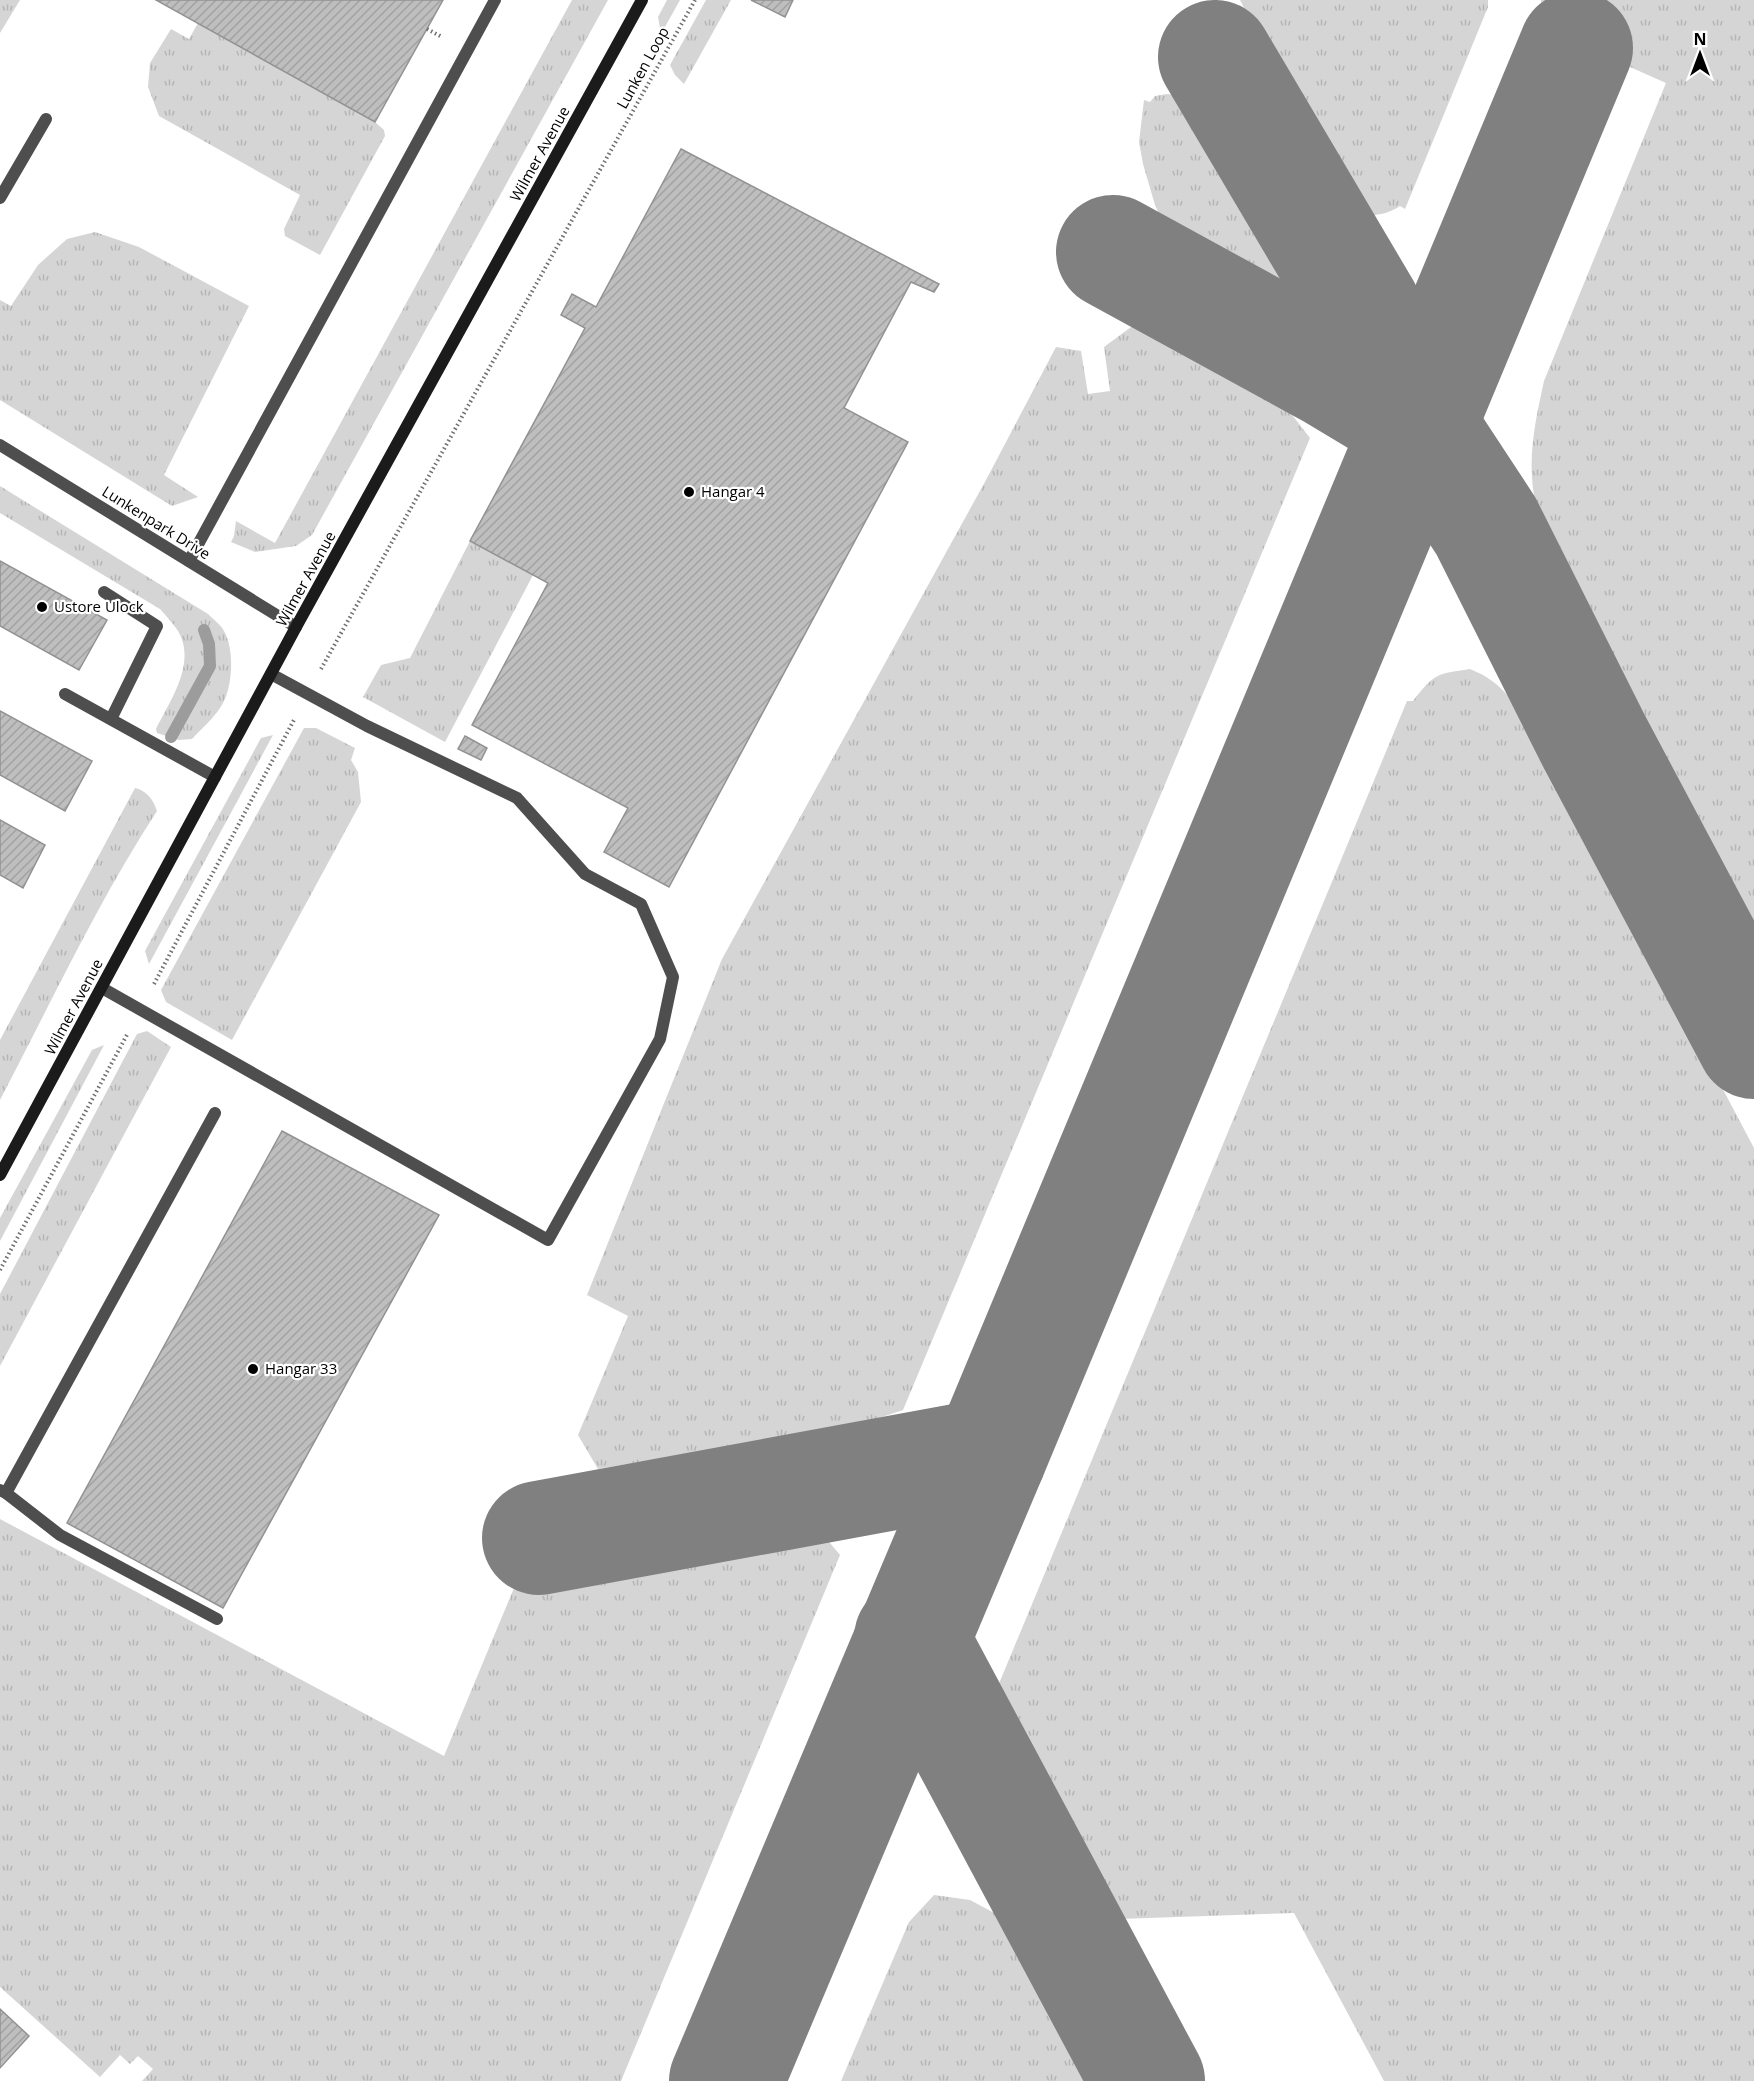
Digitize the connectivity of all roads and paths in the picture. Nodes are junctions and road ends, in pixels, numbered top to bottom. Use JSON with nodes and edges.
{"nodes":[{"id":1,"x":495,"y":0,"type":"edge"},
{"id":2,"x":642,"y":0,"type":"edge"},
{"id":3,"x":695,"y":0,"type":"edge"},
{"id":4,"x":46,"y":119,"type":"dead end"},
{"id":5,"x":613,"y":147,"type":"dead end"},
{"id":6,"x":0,"y":198,"type":"edge"},
{"id":7,"x":0,"y":445,"type":"edge"},
{"id":8,"x":189,"y":561,"type":"junction"},
{"id":9,"x":104,"y":592,"type":"dead end"},
{"id":10,"x":296,"y":627,"type":"junction"},
{"id":11,"x":271,"y":674,"type":"junction"},
{"id":12,"x":65,"y":694,"type":"dead end"},
{"id":13,"x":111,"y":719,"type":"junction"},
{"id":14,"x":215,"y":777,"type":"junction"},
{"id":15,"x":102,"y":988,"type":"junction"},
{"id":16,"x":215,"y":1113,"type":"dead end"},
{"id":17,"x":0,"y":1175,"type":"edge"},
{"id":18,"x":3,"y":1491,"type":"edge"},
{"id":19,"x":217,"y":1619,"type":"dead end"}],
"edges":[{"from":1,"to":8,"type":"lane"},
{"from":2,"to":10,"type":"street","name":"Wilmer Avenue"},
{"from":3,"to":5,"type":"path","name":"Lunken Loop"},
{"from":4,"to":6,"type":"lane"},
{"from":7,"to":8,"type":"lane","name":"Lunkenpark Drive"},
{"from":8,"to":10,"type":"lane","name":"Lunkenpark Drive"},
{"from":9,"to":13,"type":"lane"},
{"from":10,"to":11,"type":"street","name":"Wilmer Avenue"},
{"from":11,"to":14,"type":"street","name":"Wilmer Avenue"},
{"from":11,"to":15,"type":"lane"},
{"from":12,"to":13,"type":"lane"},
{"from":13,"to":14,"type":"lane"},
{"from":14,"to":15,"type":"street","name":"Wilmer Avenue"},
{"from":15,"to":17,"type":"street","name":"Wilmer Avenue"},
{"from":16,"to":18,"type":"lane"},
{"from":18,"to":19,"type":"lane"}]}
